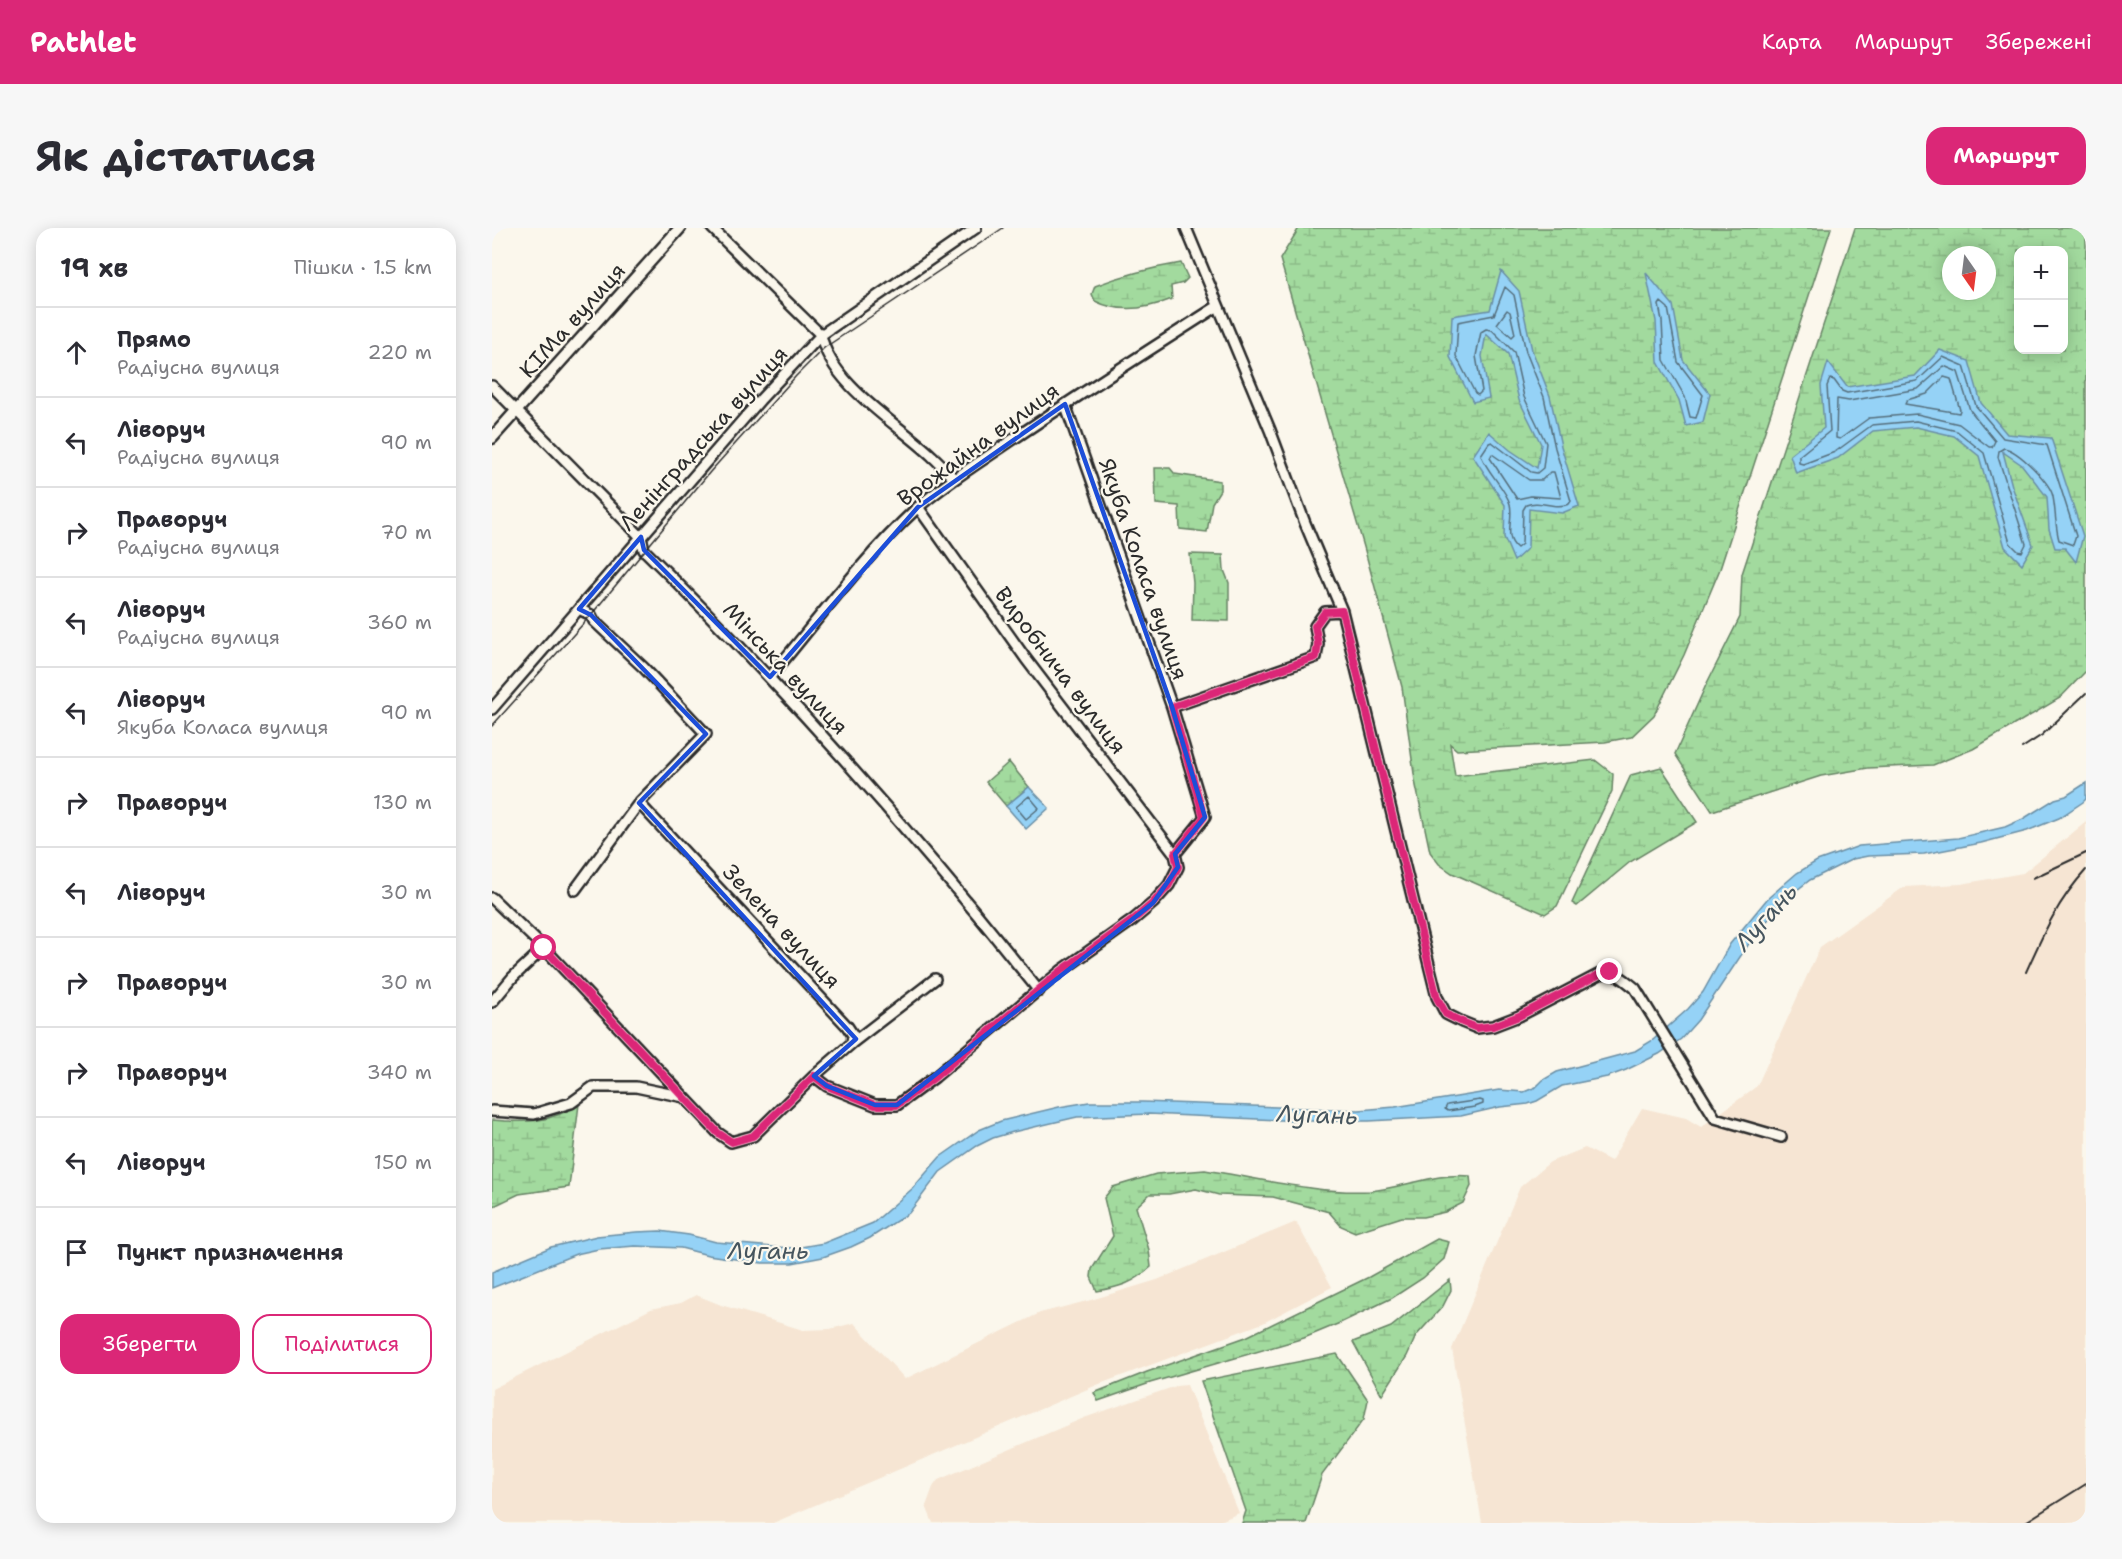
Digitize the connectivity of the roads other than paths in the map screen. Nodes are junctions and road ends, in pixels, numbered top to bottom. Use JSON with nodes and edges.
{"nodes":[{"id":1,"x":680,"y":228,"type":"edge"},
{"id":2,"x":712,"y":228,"type":"edge"},
{"id":3,"x":976,"y":228,"type":"edge"},
{"id":4,"x":1186,"y":228,"type":"edge"},
{"id":5,"x":1218,"y":306,"type":"junction"},
{"id":6,"x":821,"y":335,"type":"junction"},
{"id":7,"x":492,"y":386,"type":"edge"},
{"id":8,"x":1065,"y":404,"type":"junction"},
{"id":9,"x":517,"y":412,"type":"junction"},
{"id":10,"x":492,"y":438,"type":"edge"},
{"id":11,"x":954,"y":479,"type":"junction"},
{"id":12,"x":918,"y":507,"type":"junction"},
{"id":13,"x":641,"y":537,"type":"junction"},
{"id":14,"x":579,"y":609,"type":"junction"},
{"id":15,"x":1342,"y":611,"type":"junction"},
{"id":16,"x":770,"y":677,"type":"junction"},
{"id":17,"x":1172,"y":707,"type":"junction"},
{"id":18,"x":492,"y":709,"type":"edge"},
{"id":19,"x":639,"y":803,"type":"junction"},
{"id":20,"x":1175,"y":854,"type":"junction"},
{"id":21,"x":574,"y":890,"type":"dead end"},
{"id":22,"x":492,"y":898,"type":"edge"},
{"id":23,"x":544,"y":948,"type":"junction"},
{"id":24,"x":935,"y":979,"type":"dead end"},
{"id":25,"x":1039,"y":991,"type":"junction"},
{"id":26,"x":492,"y":1002,"type":"edge"},
{"id":27,"x":852,"y":1043,"type":"junction"},
{"id":28,"x":814,"y":1076,"type":"junction"},
{"id":29,"x":684,"y":1096,"type":"junction"},
{"id":30,"x":492,"y":1111,"type":"edge"},
{"id":31,"x":1781,"y":1137,"type":"dead end"}],
"edges":[{"from":1,"to":9,"type":"street","name":"КІМа вулиця"},
{"from":2,"to":6,"type":"street"},
{"from":3,"to":6,"type":"street","name":"Ленінградська вулиця"},
{"from":4,"to":5,"type":"street"},
{"from":5,"to":8,"type":"street","name":"Врожайна вулиця"},
{"from":5,"to":15,"type":"street"},
{"from":6,"to":11,"type":"street"},
{"from":6,"to":13,"type":"street","name":"Ленінградська вулиця"},
{"from":7,"to":9,"type":"street","name":"Мінська вулиця"},
{"from":8,"to":11,"type":"street","name":"Врожайна вулиця"},
{"from":8,"to":17,"type":"street","name":"Якуба Коласа вулиця"},
{"from":9,"to":10,"type":"street","name":"КІМа вулиця"},
{"from":9,"to":13,"type":"street","name":"Мінська вулиця"},
{"from":11,"to":12,"type":"street","name":"Врожайна вулиця"},
{"from":12,"to":16,"type":"street","name":"Врожайна вулиця"},
{"from":12,"to":20,"type":"street","name":"Виробнича вулиця"},
{"from":13,"to":14,"type":"street","name":"Ленінградська вулиця"},
{"from":13,"to":16,"type":"street","name":"Мінська вулиця"},
{"from":14,"to":18,"type":"street","name":"Ленінградська вулиця"},
{"from":14,"to":19,"type":"street"},
{"from":15,"to":17,"type":"street"},
{"from":15,"to":31,"type":"street"},
{"from":16,"to":25,"type":"street","name":"Мінська вулиця"},
{"from":17,"to":20,"type":"street","name":"Якуба Коласа вулиця"},
{"from":19,"to":21,"type":"street"},
{"from":19,"to":27,"type":"street","name":"Зелена вулиця"},
{"from":20,"to":25,"type":"street"},
{"from":22,"to":23,"type":"street"},
{"from":23,"to":26,"type":"street"},
{"from":23,"to":29,"type":"street"},
{"from":24,"to":27,"type":"street"},
{"from":25,"to":28,"type":"street"},
{"from":27,"to":28,"type":"street"},
{"from":28,"to":29,"type":"street"},
{"from":29,"to":30,"type":"street"}]}
